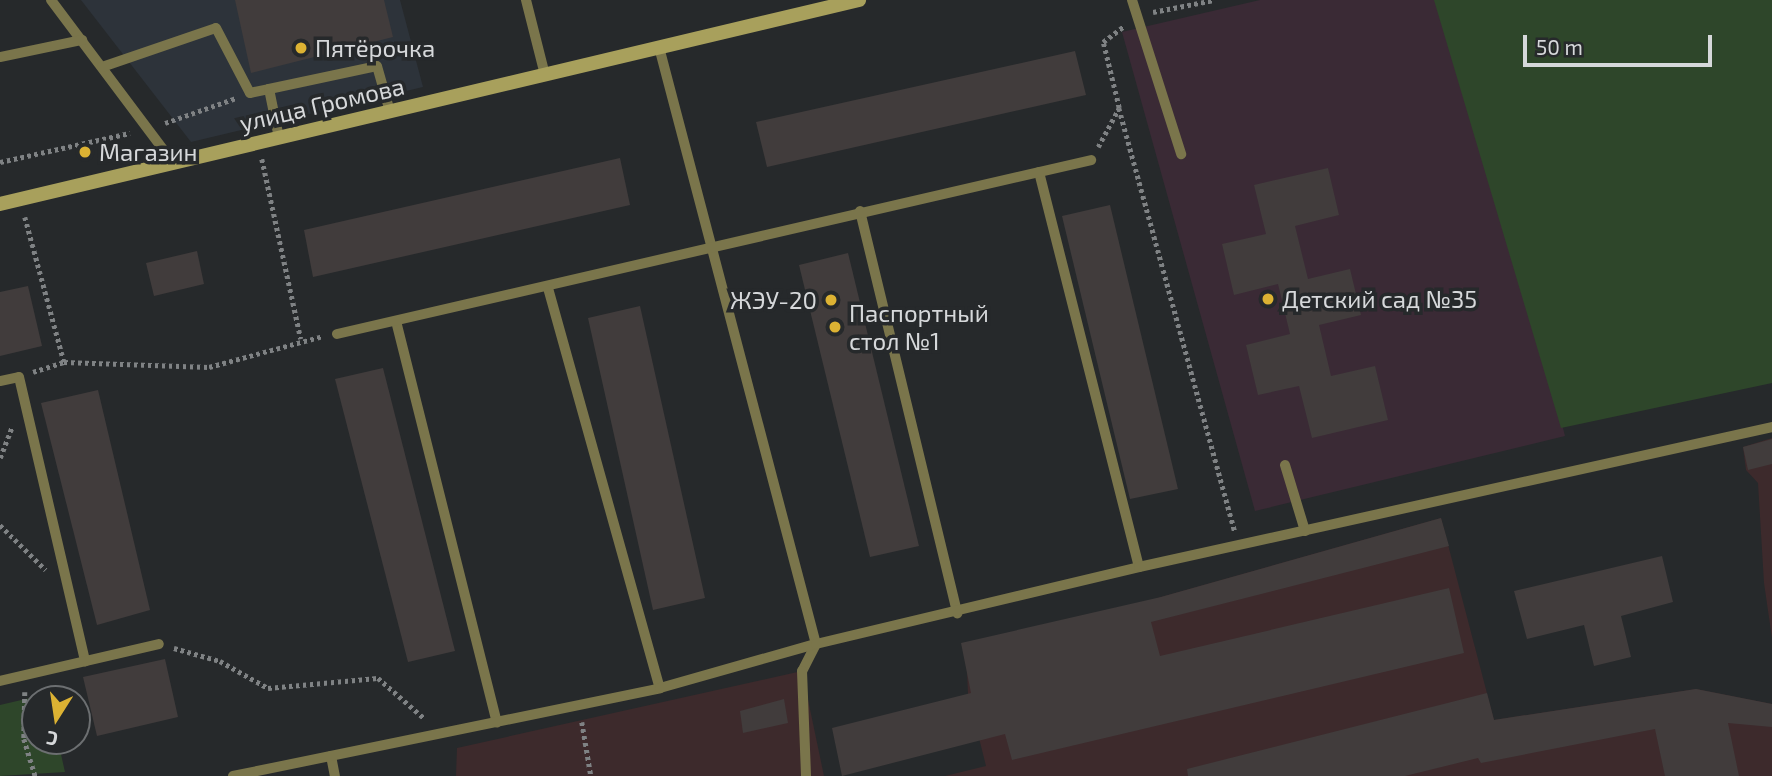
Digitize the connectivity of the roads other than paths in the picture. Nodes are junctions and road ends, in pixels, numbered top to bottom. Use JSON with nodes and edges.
{"nodes":[{"id":1,"x":51,"y":0,"type":"edge"},
{"id":2,"x":526,"y":0,"type":"edge"},
{"id":3,"x":859,"y":0,"type":"edge"},
{"id":4,"x":1132,"y":0,"type":"edge"},
{"id":5,"x":82,"y":40,"type":"junction"},
{"id":6,"x":659,"y":47,"type":"junction"},
{"id":7,"x":0,"y":57,"type":"edge"},
{"id":8,"x":102,"y":67,"type":"junction"},
{"id":9,"x":545,"y":75,"type":"junction"},
{"id":10,"x":268,"y":89,"type":"junction"},
{"id":11,"x":390,"y":111,"type":"junction"},
{"id":12,"x":279,"y":138,"type":"junction"},
{"id":13,"x":1181,"y":155,"type":"dead end"},
{"id":14,"x":1091,"y":160,"type":"dead end"},
{"id":15,"x":174,"y":164,"type":"junction"},
{"id":16,"x":1039,"y":172,"type":"junction"},
{"id":17,"x":0,"y":204,"type":"edge"},
{"id":18,"x":860,"y":211,"type":"junction"},
{"id":19,"x":712,"y":246,"type":"junction"},
{"id":20,"x":548,"y":288,"type":"junction"},
{"id":21,"x":396,"y":321,"type":"junction"},
{"id":22,"x":337,"y":334,"type":"road end"},
{"id":23,"x":0,"y":382,"type":"edge"},
{"id":24,"x":1772,"y":427,"type":"edge"},
{"id":25,"x":1285,"y":465,"type":"dead end"},
{"id":26,"x":1305,"y":531,"type":"junction"},
{"id":27,"x":1139,"y":567,"type":"junction"},
{"id":28,"x":957,"y":613,"type":"junction"},
{"id":29,"x":159,"y":644,"type":"road end"},
{"id":30,"x":816,"y":645,"type":"junction"},
{"id":31,"x":85,"y":661,"type":"junction"},
{"id":32,"x":0,"y":681,"type":"edge"},
{"id":33,"x":660,"y":688,"type":"junction"},
{"id":34,"x":497,"y":723,"type":"junction"},
{"id":35,"x":331,"y":756,"type":"junction"},
{"id":36,"x":233,"y":776,"type":"edge"},
{"id":37,"x":335,"y":776,"type":"edge"},
{"id":38,"x":806,"y":776,"type":"edge"}],
"edges":[{"from":1,"to":5,"type":"lane"},
{"from":2,"to":9,"type":"lane"},
{"from":3,"to":6,"type":"street","name":"улица Громова"},
{"from":4,"to":13,"type":"lane"},
{"from":5,"to":7,"type":"lane"},
{"from":5,"to":8,"type":"lane"},
{"from":6,"to":9,"type":"street","name":"улица Громова"},
{"from":6,"to":19,"type":"lane"},
{"from":8,"to":10,"type":"lane"},
{"from":8,"to":15,"type":"lane"},
{"from":9,"to":11,"type":"street","name":"улица Громова"},
{"from":10,"to":11,"type":"lane"},
{"from":10,"to":12,"type":"lane"},
{"from":11,"to":12,"type":"street","name":"улица Громова"},
{"from":12,"to":15,"type":"street","name":"улица Громова"},
{"from":14,"to":16,"type":"lane"},
{"from":15,"to":17,"type":"street","name":"улица Громова"},
{"from":16,"to":18,"type":"lane"},
{"from":16,"to":27,"type":"lane"},
{"from":18,"to":19,"type":"lane"},
{"from":18,"to":28,"type":"lane"},
{"from":19,"to":20,"type":"lane"},
{"from":19,"to":30,"type":"lane"},
{"from":20,"to":21,"type":"lane"},
{"from":20,"to":33,"type":"lane"},
{"from":21,"to":22,"type":"lane"},
{"from":21,"to":34,"type":"lane"},
{"from":23,"to":31,"type":"lane"},
{"from":24,"to":26,"type":"lane"},
{"from":25,"to":26,"type":"lane"},
{"from":26,"to":27,"type":"lane"},
{"from":27,"to":28,"type":"lane"},
{"from":28,"to":30,"type":"lane"},
{"from":29,"to":31,"type":"lane"},
{"from":30,"to":33,"type":"lane"},
{"from":30,"to":38,"type":"lane"},
{"from":31,"to":32,"type":"lane"},
{"from":33,"to":34,"type":"lane"},
{"from":34,"to":35,"type":"lane"},
{"from":35,"to":36,"type":"lane"},
{"from":35,"to":37,"type":"lane"}]}
